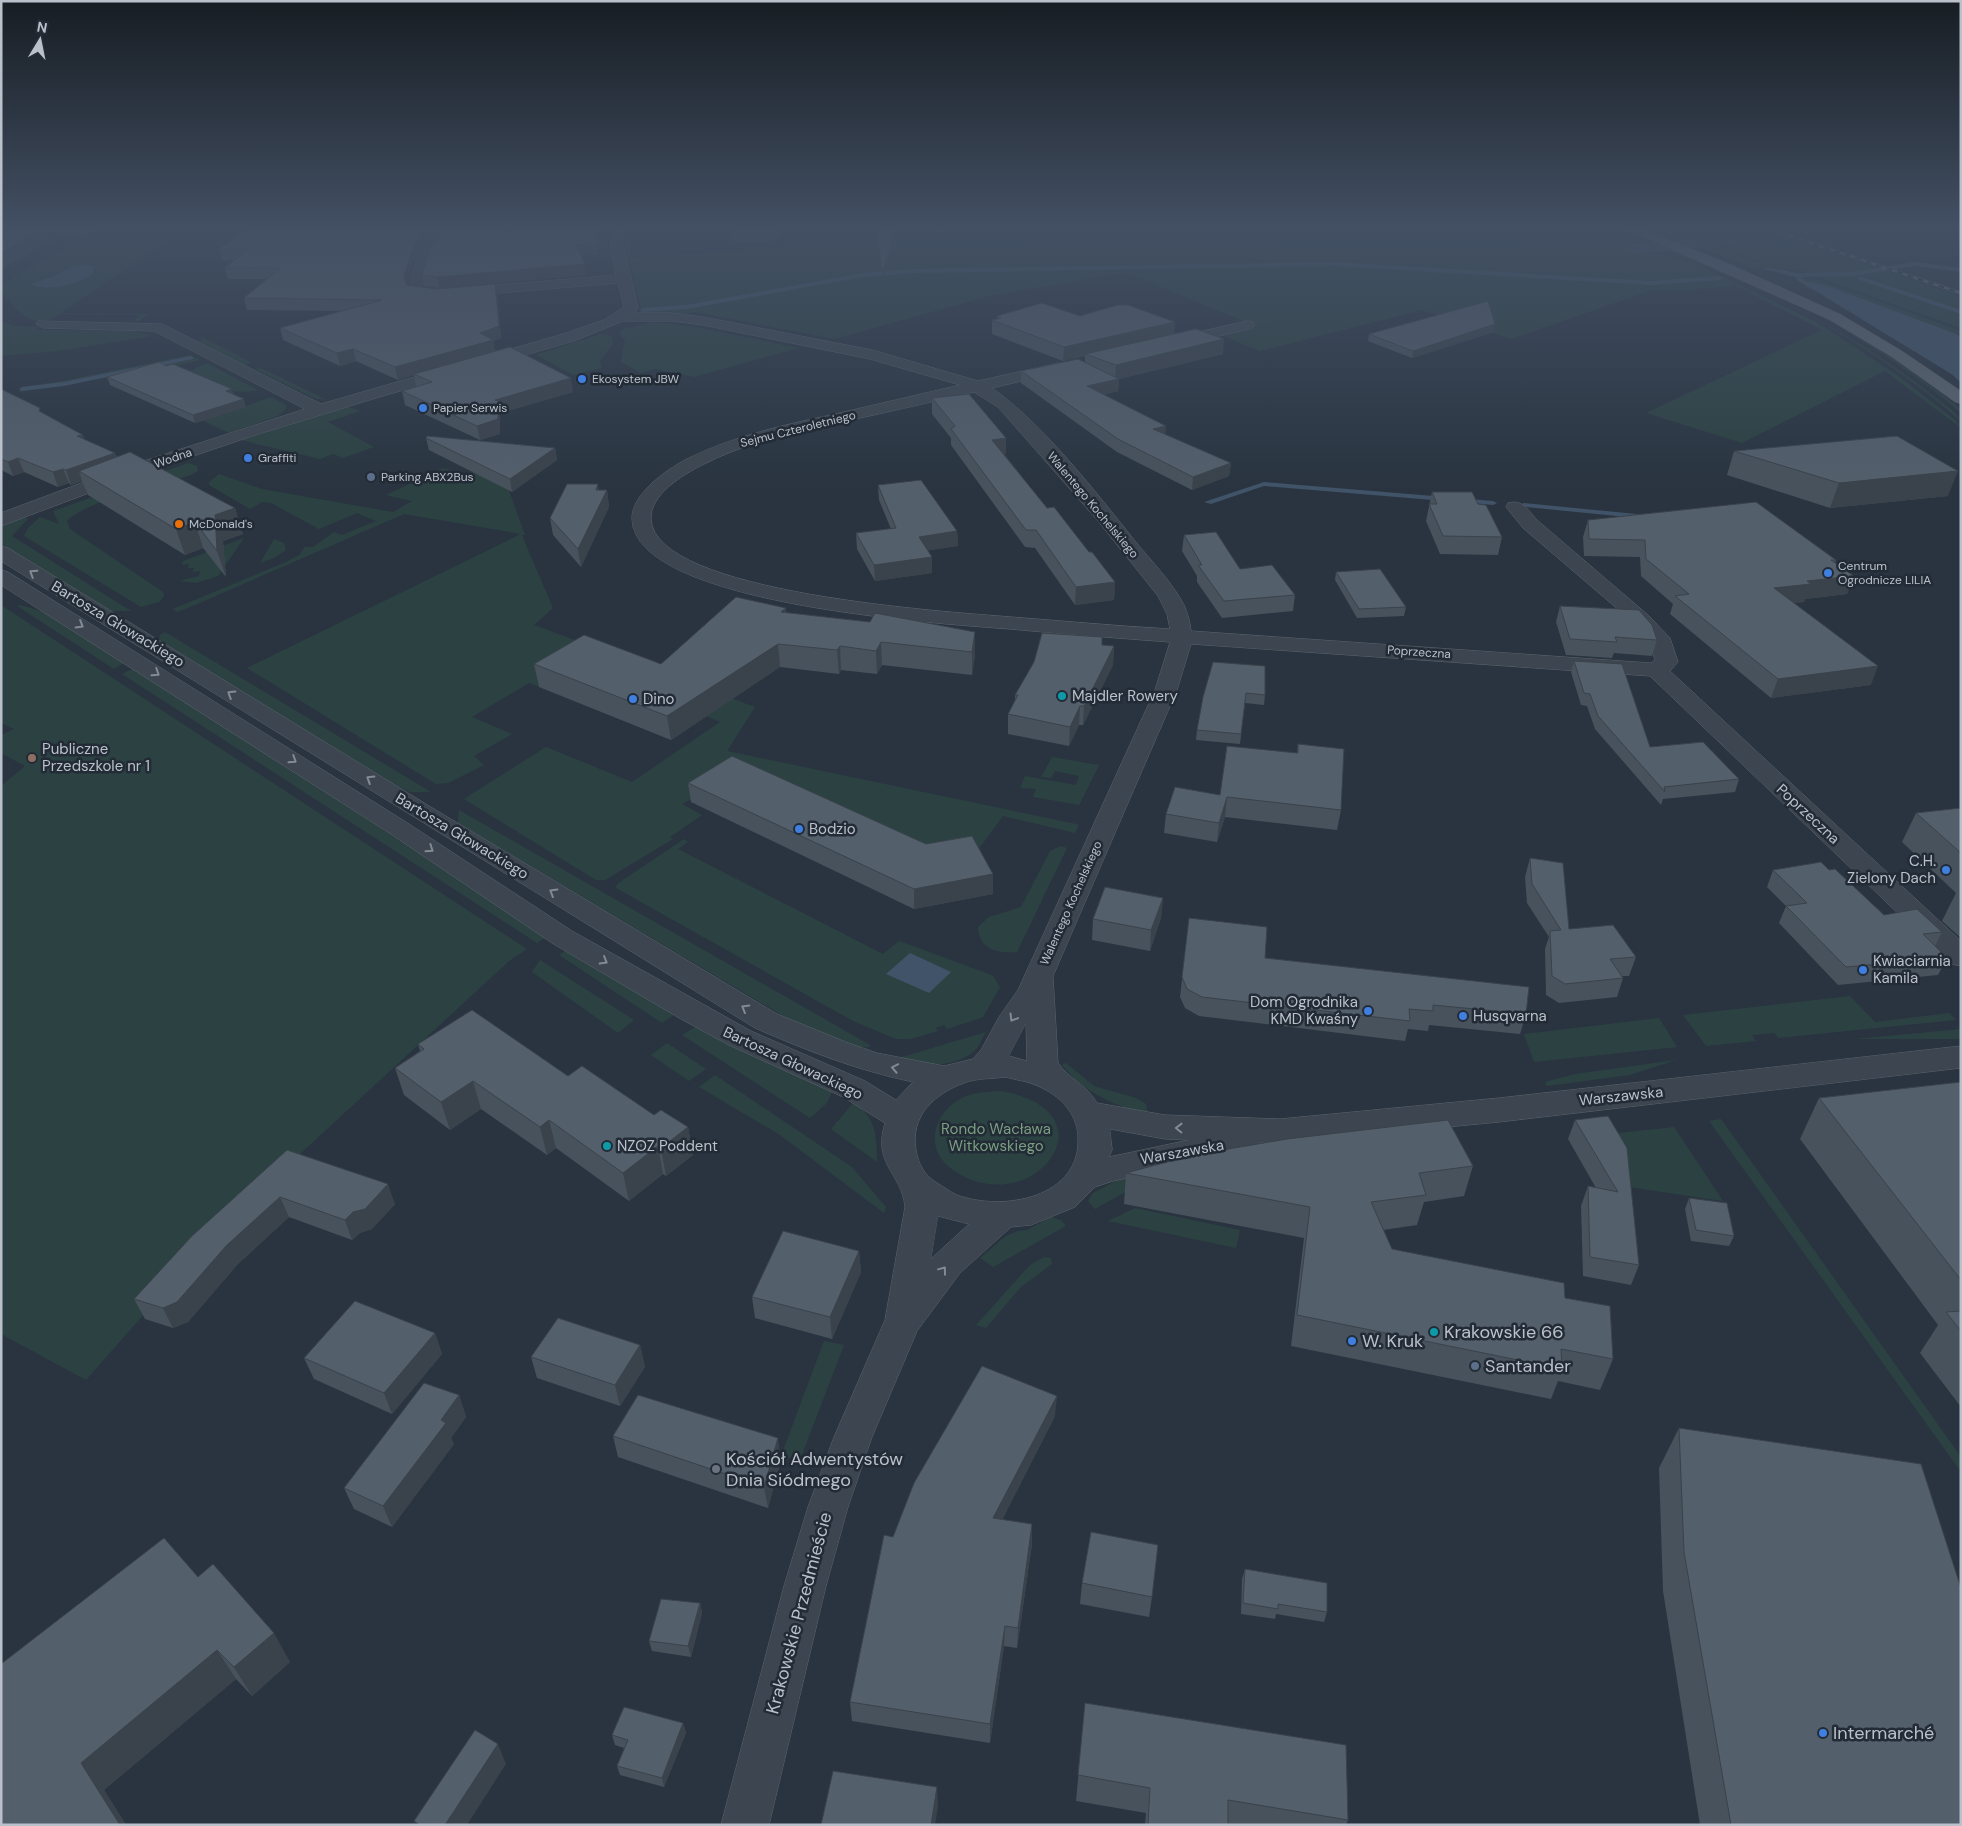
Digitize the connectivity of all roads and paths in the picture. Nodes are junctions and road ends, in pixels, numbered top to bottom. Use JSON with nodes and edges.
{"nodes":[{"id":1,"x":1835,"y":316,"type":"edge"},
{"id":2,"x":623,"y":317,"type":"joint"},
{"id":3,"x":43,"y":324,"type":"dead end"},
{"id":4,"x":1248,"y":325,"type":"dead end"},
{"id":5,"x":1162,"y":344,"type":"edge"},
{"id":6,"x":1075,"y":364,"type":"edge"},
{"id":7,"x":976,"y":386,"type":"junction"},
{"id":8,"x":1961,"y":399,"type":"edge"},
{"id":9,"x":318,"y":409,"type":"junction"},
{"id":10,"x":1514,"y":507,"type":"dead end"},
{"id":11,"x":1,"y":520,"type":"edge"},
{"id":12,"x":1,"y":552,"type":"edge"},
{"id":13,"x":1,"y":576,"type":"edge"},
{"id":14,"x":1181,"y":636,"type":"junction"},
{"id":15,"x":1656,"y":670,"type":"junction"},
{"id":16,"x":1961,"y":957,"type":"edge"},
{"id":17,"x":1039,"y":976,"type":"junction"},
{"id":18,"x":1961,"y":1057,"type":"edge"},
{"id":19,"x":984,"y":1066,"type":"junction"},
{"id":20,"x":943,"y":1077,"type":"junction"},
{"id":21,"x":1052,"y":1078,"type":"junction"},
{"id":22,"x":1091,"y":1113,"type":"junction"},
{"id":23,"x":900,"y":1117,"type":"junction"},
{"id":24,"x":1280,"y":1131,"type":"junction"},
{"id":25,"x":1086,"y":1177,"type":"junction"},
{"id":26,"x":920,"y":1188,"type":"junction"},
{"id":27,"x":1000,"y":1215,"type":"junction"},
{"id":28,"x":902,"y":1323,"type":"junction"},
{"id":29,"x":745,"y":1825,"type":"edge"}],
"edges":[{"from":1,"to":8,"type":"main road"},
{"from":2,"to":7,"type":"street","name":"Walentego Kochelskiego"},
{"from":2,"to":9,"type":"street","name":"Wodna"},
{"from":3,"to":9,"type":"street"},
{"from":4,"to":5,"type":"street"},
{"from":6,"to":7,"type":"street","name":"Sejmu Czteroletniego"},
{"from":7,"to":14,"type":"street","name":"Walentego Kochelskiego"},
{"from":7,"to":14,"type":"street","name":"Sejmu Czteroletniego"},
{"from":9,"to":11,"type":"street","name":"Wodna"},
{"from":10,"to":15,"type":"street"},
{"from":20,"to":12,"type":"street","name":"Bartosza Głowackiego","one_way":true},
{"from":13,"to":23,"type":"street","name":"Bartosza Głowackiego","one_way":true},
{"from":14,"to":15,"type":"street","name":"Poprzeczna"},
{"from":14,"to":17,"type":"street","name":"Walentego Kochelskiego"},
{"from":15,"to":16,"type":"street","name":"Poprzeczna"},
{"from":17,"to":19,"type":"street","name":"Walentego Kochelskiego","one_way":true},
{"from":17,"to":21,"type":"street","name":"Walentego Kochelskiego"},
{"from":18,"to":24,"type":"street","name":"Warszawska"},
{"from":19,"to":20,"type":"street"},
{"from":19,"to":21,"type":"street"},
{"from":20,"to":23,"type":"street"},
{"from":21,"to":22,"type":"street"},
{"from":24,"to":22,"type":"street","name":"Warszawska","one_way":true},
{"from":22,"to":25,"type":"street"},
{"from":23,"to":26,"type":"street"},
{"from":24,"to":25,"type":"street","name":"Warszawska"},
{"from":25,"to":27,"type":"street"},
{"from":26,"to":27,"type":"street"},
{"from":26,"to":28,"type":"street","name":"Krakowskie Przedmieście"},
{"from":28,"to":27,"type":"street","name":"Krakowskie Przedmieście","one_way":true},
{"from":28,"to":29,"type":"street","name":"Krakowskie Przedmieście"}]}
